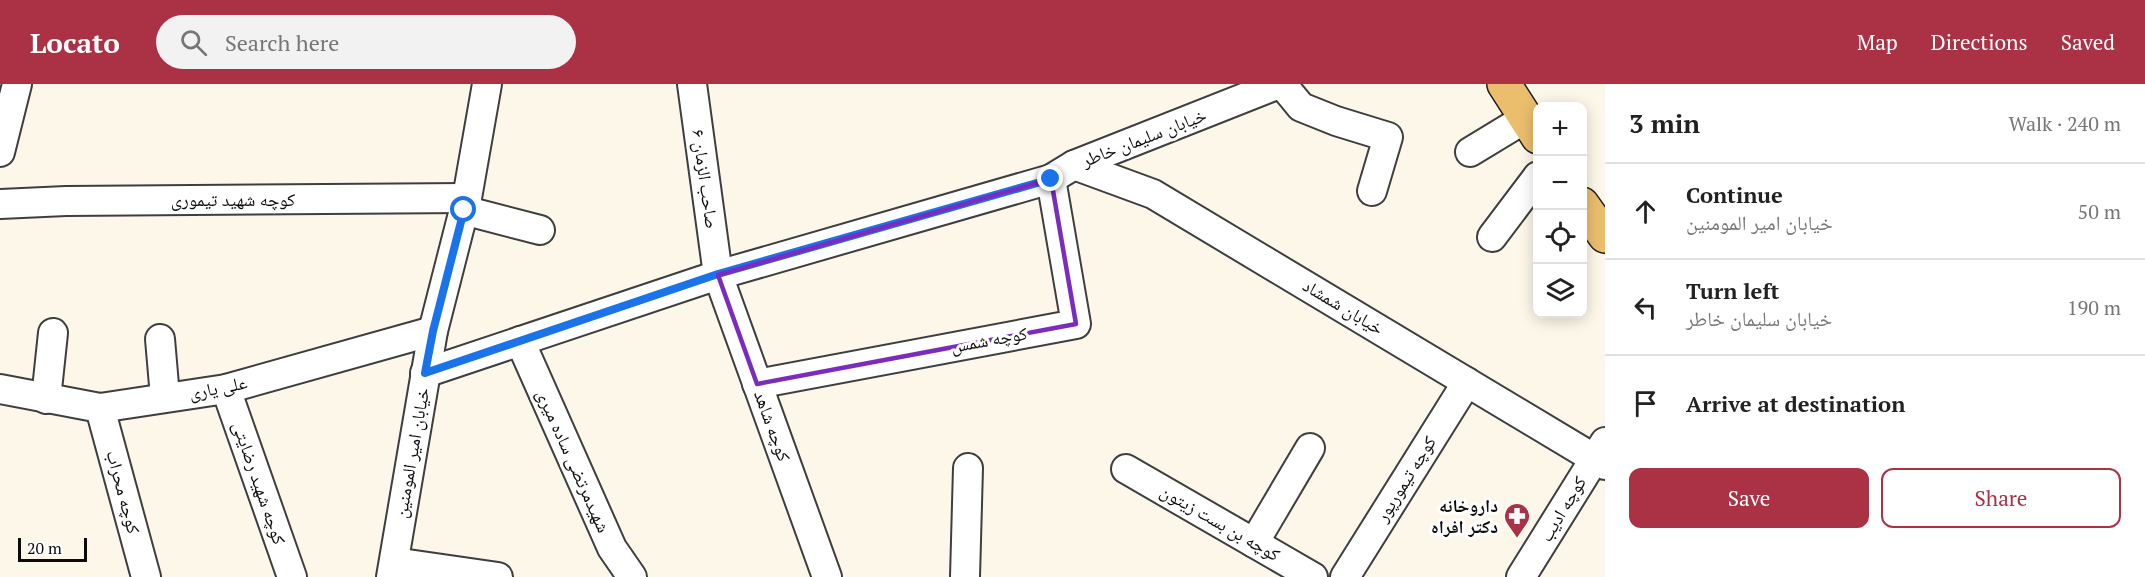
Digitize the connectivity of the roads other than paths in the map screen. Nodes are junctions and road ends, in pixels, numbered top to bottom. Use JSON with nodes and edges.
{"nodes":[{"id":1,"x":17,"y":84,"type":"edge"},
{"id":2,"x":487,"y":84,"type":"edge"},
{"id":3,"x":692,"y":84,"type":"edge"},
{"id":4,"x":1281,"y":84,"type":"edge"},
{"id":5,"x":1504,"y":84,"type":"edge"},
{"id":6,"x":1532,"y":128,"type":"edge"},
{"id":7,"x":1470,"y":152,"type":"dead end"},
{"id":8,"x":0,"y":153,"type":"edge"},
{"id":9,"x":1062,"y":172,"type":"junction"},
{"id":10,"x":1533,"y":183,"type":"edge"},
{"id":11,"x":1372,"y":191,"type":"dead end"},
{"id":12,"x":0,"y":204,"type":"edge"},
{"id":13,"x":465,"y":204,"type":"junction"},
{"id":14,"x":1586,"y":210,"type":"edge"},
{"id":15,"x":540,"y":230,"type":"dead end"},
{"id":16,"x":1605,"y":236,"type":"edge"},
{"id":17,"x":1492,"y":237,"type":"dead end"},
{"id":18,"x":718,"y":274,"type":"junction"},
{"id":19,"x":433,"y":331,"type":"junction"},
{"id":20,"x":53,"y":333,"type":"dead end"},
{"id":21,"x":160,"y":339,"type":"dead end"},
{"id":22,"x":520,"y":341,"type":"junction"},
{"id":23,"x":425,"y":373,"type":"junction"},
{"id":24,"x":1467,"y":382,"type":"junction"},
{"id":25,"x":757,"y":384,"type":"junction"},
{"id":26,"x":0,"y":389,"type":"edge"},
{"id":27,"x":226,"y":389,"type":"junction"},
{"id":28,"x":165,"y":397,"type":"junction"},
{"id":29,"x":46,"y":399,"type":"junction"},
{"id":30,"x":100,"y":408,"type":"junction"},
{"id":31,"x":1310,"y":448,"type":"dead end"},
{"id":32,"x":1601,"y":455,"type":"edge"},
{"id":33,"x":968,"y":468,"type":"dead end"},
{"id":34,"x":1126,"y":470,"type":"dead end"},
{"id":35,"x":1254,"y":543,"type":"junction"},
{"id":36,"x":392,"y":569,"type":"edge"},
{"id":37,"x":146,"y":577,"type":"edge"},
{"id":38,"x":292,"y":577,"type":"edge"},
{"id":39,"x":498,"y":577,"type":"edge"},
{"id":40,"x":632,"y":577,"type":"edge"},
{"id":41,"x":827,"y":577,"type":"edge"},
{"id":42,"x":965,"y":577,"type":"edge"},
{"id":43,"x":1313,"y":577,"type":"edge"},
{"id":44,"x":1345,"y":577,"type":"edge"},
{"id":45,"x":1521,"y":577,"type":"edge"}],
"edges":[{"from":1,"to":8,"type":"street"},
{"from":2,"to":13,"type":"street","name":"خیابان امیر المومنین"},
{"from":3,"to":18,"type":"street","name":"صاحب الزمان ۶"},
{"from":4,"to":9,"type":"street","name":"خیابان سلیمان خاطر"},
{"from":4,"to":11,"type":"street"},
{"from":5,"to":6,"type":"main road"},
{"from":6,"to":7,"type":"street"},
{"from":9,"to":18,"type":"street","name":"خیابان سلیمان خاطر"},
{"from":9,"to":24,"type":"street","name":"خیابان شمشاد"},
{"from":9,"to":25,"type":"street","name":"کوچه شمس"},
{"from":10,"to":17,"type":"street"},
{"from":12,"to":13,"type":"street","name":"کوچه شهید تیموری"},
{"from":13,"to":15,"type":"street","name":"کوچه شهید تیموری"},
{"from":13,"to":19,"type":"street","name":"خیابان امیر المومنین"},
{"from":14,"to":16,"type":"main road"},
{"from":18,"to":22,"type":"street","name":"خیابان سلیمان خاطر"},
{"from":18,"to":25,"type":"street","name":"کوچه شاهد"},
{"from":19,"to":23,"type":"street","name":"خیابان امیر المومنین"},
{"from":19,"to":27,"type":"street","name":"علی یاری"},
{"from":20,"to":29,"type":"street"},
{"from":21,"to":28,"type":"street"},
{"from":22,"to":23,"type":"street","name":"خیابان سلیمان خاطر"},
{"from":22,"to":40,"type":"street","name":"شهیدمرتضی ساده میری"},
{"from":23,"to":36,"type":"street","name":"خیابان امیر المومنین"},
{"from":24,"to":32,"type":"street","name":"خیابان شمشاد"},
{"from":24,"to":44,"type":"street","name":"کوچه تیمورپور"},
{"from":25,"to":41,"type":"street","name":"کوچه شاهد"},
{"from":26,"to":29,"type":"street","name":"علی یاری"},
{"from":27,"to":28,"type":"street","name":"علی یاری"},
{"from":27,"to":38,"type":"street","name":"کوچه شهید رضایتی"},
{"from":28,"to":30,"type":"street","name":"علی یاری"},
{"from":29,"to":30,"type":"street","name":"علی یاری"},
{"from":30,"to":37,"type":"street","name":"کوچه محراب"},
{"from":31,"to":35,"type":"street"},
{"from":32,"to":45,"type":"street","name":"کوچه ادیب"},
{"from":33,"to":42,"type":"street"},
{"from":34,"to":35,"type":"street","name":"کوچه بن بست زیتون"},
{"from":35,"to":43,"type":"street","name":"کوچه بن بست زیتون"},
{"from":36,"to":39,"type":"street"}]}
